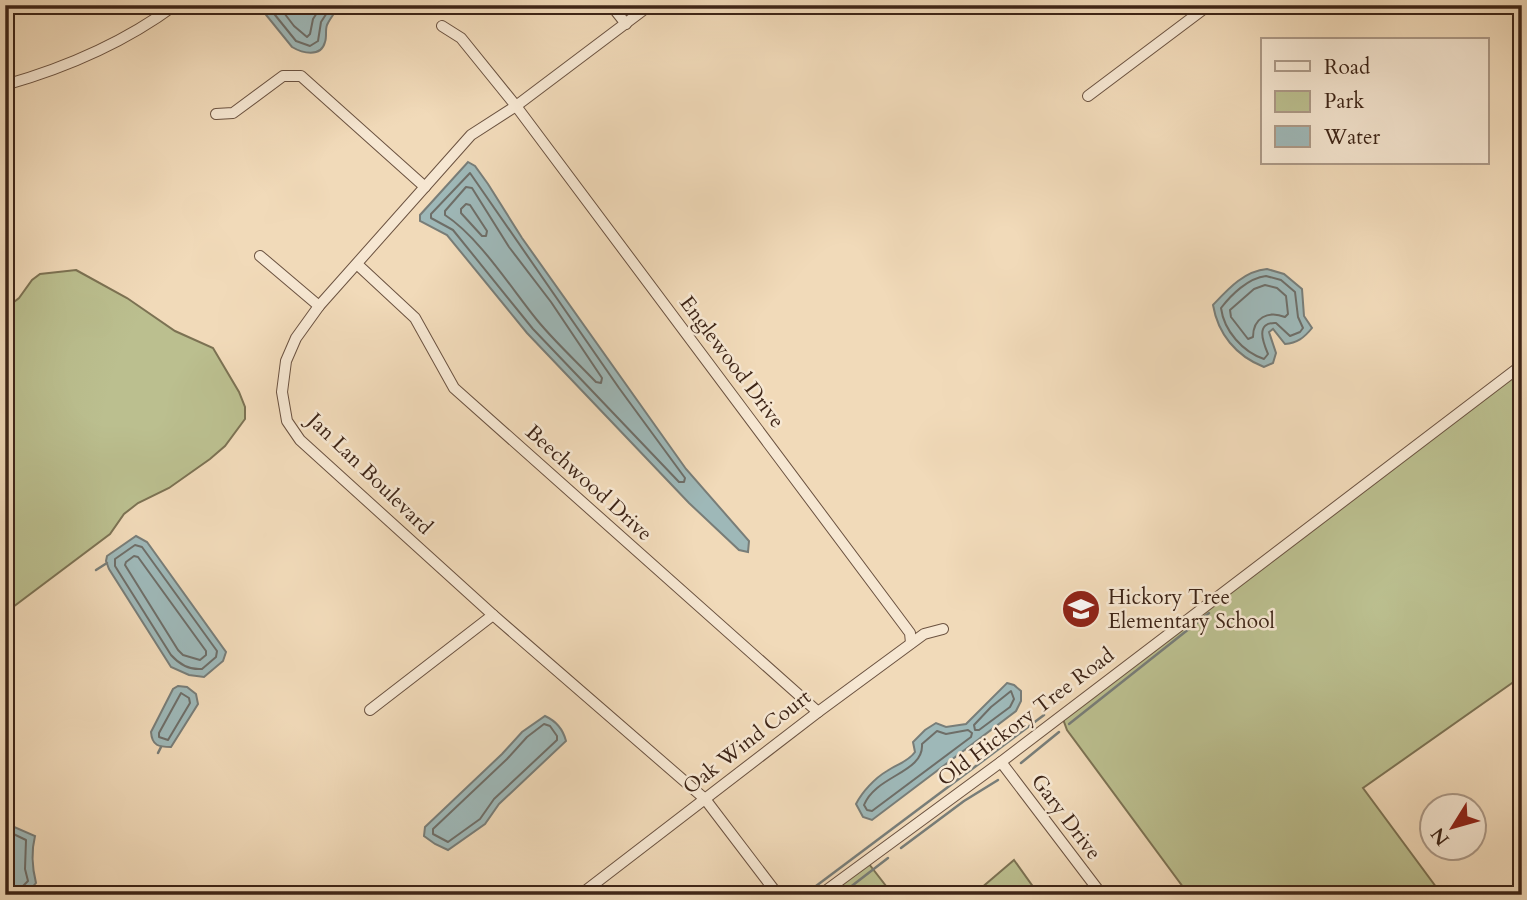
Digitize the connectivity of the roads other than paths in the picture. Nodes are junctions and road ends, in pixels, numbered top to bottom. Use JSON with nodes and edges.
{"nodes":[{"id":1,"x":175,"y":5,"type":"edge"},
{"id":2,"x":611,"y":5,"type":"edge"},
{"id":3,"x":650,"y":5,"type":"edge"},
{"id":4,"x":1209,"y":5,"type":"edge"},
{"id":5,"x":626,"y":24,"type":"junction"},
{"id":6,"x":442,"y":26,"type":"dead end"},
{"id":7,"x":5,"y":85,"type":"edge"},
{"id":8,"x":1088,"y":96,"type":"dead end"},
{"id":9,"x":516,"y":106,"type":"junction"},
{"id":10,"x":216,"y":114,"type":"dead end"},
{"id":11,"x":425,"y":187,"type":"junction"},
{"id":12,"x":260,"y":256,"type":"dead end"},
{"id":13,"x":358,"y":265,"type":"junction"},
{"id":14,"x":319,"y":306,"type":"junction"},
{"id":15,"x":1522,"y":365,"type":"edge"},
{"id":16,"x":494,"y":615,"type":"junction"},
{"id":17,"x":943,"y":629,"type":"dead end"},
{"id":18,"x":911,"y":643,"type":"junction"},
{"id":19,"x":369,"y":710,"type":"dead end"},
{"id":20,"x":818,"y":712,"type":"junction"},
{"id":21,"x":1001,"y":762,"type":"junction"},
{"id":22,"x":705,"y":799,"type":"junction"},
{"id":23,"x":580,"y":895,"type":"edge"},
{"id":24,"x":778,"y":895,"type":"edge"},
{"id":25,"x":820,"y":895,"type":"edge"},
{"id":26,"x":1102,"y":895,"type":"edge"}],
"edges":[{"from":1,"to":7,"type":"street"},
{"from":2,"to":5,"type":"street"},
{"from":3,"to":5,"type":"street","name":"Jan Lan Boulevard"},
{"from":4,"to":8,"type":"street"},
{"from":5,"to":9,"type":"street","name":"Jan Lan Boulevard"},
{"from":6,"to":9,"type":"street","name":"Englewood Drive"},
{"from":9,"to":11,"type":"street","name":"Jan Lan Boulevard"},
{"from":9,"to":18,"type":"street","name":"Englewood Drive"},
{"from":10,"to":11,"type":"street"},
{"from":11,"to":13,"type":"street","name":"Jan Lan Boulevard"},
{"from":12,"to":14,"type":"street"},
{"from":13,"to":14,"type":"street","name":"Jan Lan Boulevard"},
{"from":13,"to":20,"type":"street","name":"Beechwood Drive"},
{"from":14,"to":16,"type":"street","name":"Jan Lan Boulevard"},
{"from":15,"to":21,"type":"street","name":"Old Hickory Tree Road"},
{"from":16,"to":19,"type":"street"},
{"from":16,"to":22,"type":"street","name":"Jan Lan Boulevard"},
{"from":17,"to":18,"type":"street","name":"Oak Wind Court"},
{"from":18,"to":20,"type":"street","name":"Oak Wind Court"},
{"from":20,"to":22,"type":"street","name":"Oak Wind Court"},
{"from":21,"to":25,"type":"street","name":"Old Hickory Tree Road"},
{"from":21,"to":26,"type":"street","name":"Gary Drive"},
{"from":22,"to":23,"type":"street","name":"Oak Wind Court"},
{"from":22,"to":24,"type":"street","name":"Jan Lan Boulevard"}]}
